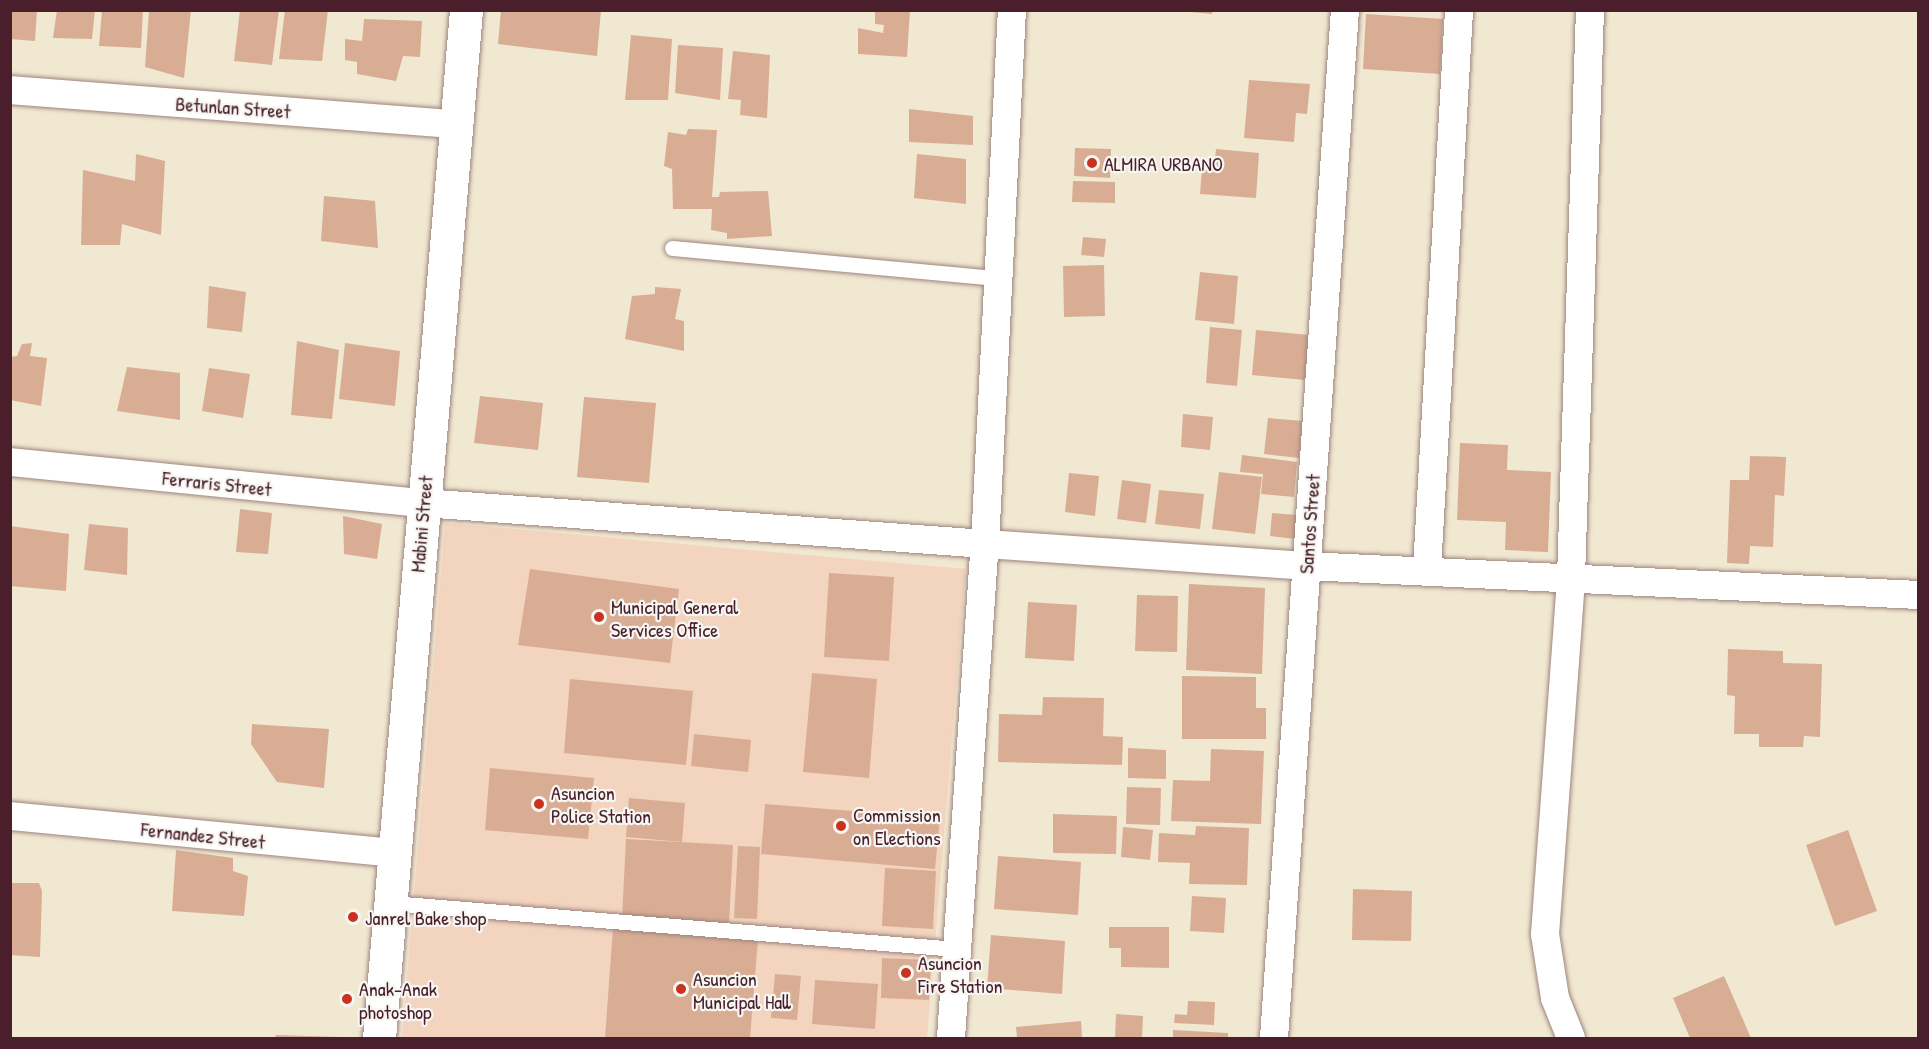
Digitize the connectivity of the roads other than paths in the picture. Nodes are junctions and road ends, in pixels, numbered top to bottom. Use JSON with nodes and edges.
{"nodes":[{"id":1,"x":466,"y":10,"type":"edge"},
{"id":2,"x":1012,"y":10,"type":"edge"},
{"id":3,"x":1345,"y":10,"type":"edge"},
{"id":4,"x":1460,"y":10,"type":"edge"},
{"id":5,"x":1590,"y":10,"type":"edge"},
{"id":6,"x":10,"y":90,"type":"edge"},
{"id":7,"x":456,"y":124,"type":"junction"},
{"id":8,"x":672,"y":248,"type":"dead end"},
{"id":9,"x":998,"y":278,"type":"junction"},
{"id":10,"x":10,"y":462,"type":"edge"},
{"id":11,"x":423,"y":503,"type":"junction"},
{"id":12,"x":985,"y":544,"type":"junction"},
{"id":13,"x":1306,"y":566,"type":"junction"},
{"id":14,"x":1427,"y":569,"type":"junction"},
{"id":15,"x":1571,"y":577,"type":"junction"},
{"id":16,"x":1918,"y":595,"type":"edge"},
{"id":17,"x":10,"y":816,"type":"edge"},
{"id":18,"x":395,"y":853,"type":"junction"},
{"id":19,"x":391,"y":903,"type":"junction"},
{"id":20,"x":957,"y":950,"type":"junction"},
{"id":21,"x":379,"y":1038,"type":"edge"},
{"id":22,"x":951,"y":1038,"type":"edge"},
{"id":23,"x":1274,"y":1038,"type":"edge"},
{"id":24,"x":1571,"y":1038,"type":"edge"}],
"edges":[{"from":1,"to":7,"type":"street","name":"Mabini Street"},
{"from":2,"to":9,"type":"street"},
{"from":3,"to":13,"type":"street","name":"Santos Street"},
{"from":4,"to":14,"type":"street"},
{"from":5,"to":15,"type":"street"},
{"from":6,"to":7,"type":"street","name":"Betunlan Street"},
{"from":7,"to":11,"type":"street","name":"Mabini Street"},
{"from":8,"to":9,"type":"lane"},
{"from":9,"to":12,"type":"street"},
{"from":10,"to":11,"type":"street","name":"Ferraris Street"},
{"from":11,"to":12,"type":"street","name":"Ferraris Street"},
{"from":11,"to":18,"type":"street","name":"Mabini Street"},
{"from":12,"to":13,"type":"street","name":"Ferraris Street"},
{"from":12,"to":20,"type":"street"},
{"from":13,"to":14,"type":"street","name":"Ferraris Street"},
{"from":13,"to":23,"type":"street","name":"Santos Street"},
{"from":14,"to":15,"type":"street","name":"Ferraris Street"},
{"from":15,"to":16,"type":"street","name":"Ferraris Street"},
{"from":15,"to":24,"type":"street"},
{"from":17,"to":18,"type":"street","name":"Fernandez Street"},
{"from":18,"to":19,"type":"street","name":"Mabini Street"},
{"from":19,"to":20,"type":"lane"},
{"from":19,"to":21,"type":"street","name":"Mabini Street"},
{"from":20,"to":22,"type":"street"}]}
